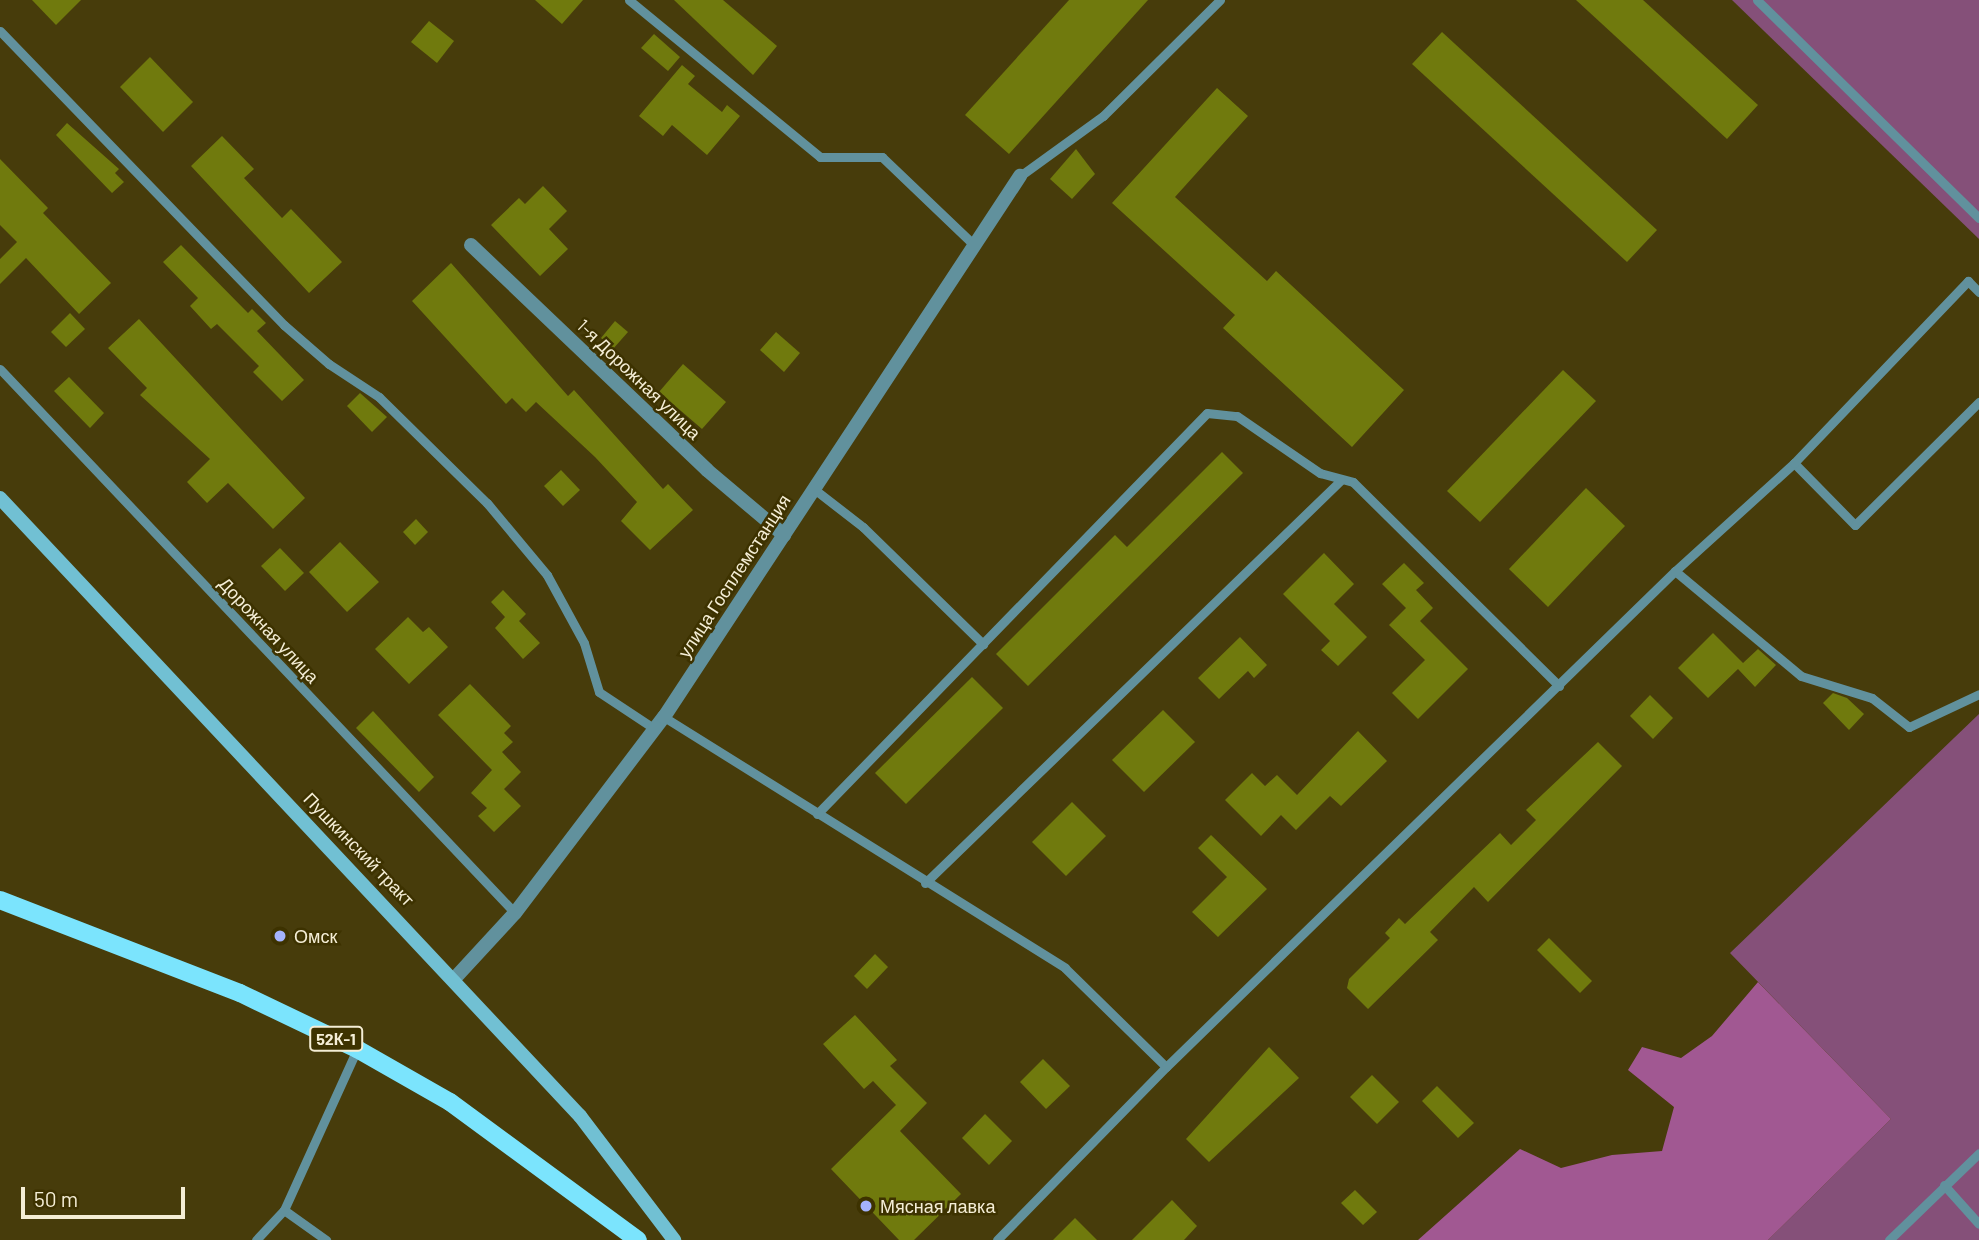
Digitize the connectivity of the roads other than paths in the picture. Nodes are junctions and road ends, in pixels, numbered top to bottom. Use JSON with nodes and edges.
{"nodes":[{"id":1,"x":629,"y":0,"type":"edge"},
{"id":2,"x":1220,"y":0,"type":"edge"},
{"id":3,"x":1757,"y":0,"type":"edge"},
{"id":4,"x":0,"y":31,"type":"edge"},
{"id":5,"x":1020,"y":176,"type":"joint"},
{"id":6,"x":1979,"y":218,"type":"edge"},
{"id":7,"x":471,"y":245,"type":"dead end"},
{"id":8,"x":975,"y":246,"type":"junction"},
{"id":9,"x":1979,"y":292,"type":"edge"},
{"id":10,"x":0,"y":369,"type":"edge"},
{"id":11,"x":1979,"y":402,"type":"edge"},
{"id":12,"x":1794,"y":463,"type":"junction"},
{"id":13,"x":1341,"y":480,"type":"junction"},
{"id":14,"x":814,"y":489,"type":"junction"},
{"id":15,"x":0,"y":498,"type":"edge"},
{"id":16,"x":784,"y":535,"type":"junction"},
{"id":17,"x":1675,"y":571,"type":"junction"},
{"id":18,"x":983,"y":643,"type":"junction"},
{"id":19,"x":1559,"y":686,"type":"junction"},
{"id":20,"x":1979,"y":694,"type":"edge"},
{"id":21,"x":664,"y":717,"type":"junction"},
{"id":22,"x":655,"y":729,"type":"junction"},
{"id":23,"x":817,"y":814,"type":"junction"},
{"id":24,"x":925,"y":883,"type":"junction"},
{"id":25,"x":0,"y":900,"type":"edge"},
{"id":26,"x":515,"y":913,"type":"junction"},
{"id":27,"x":455,"y":978,"type":"junction"},
{"id":28,"x":357,"y":1049,"type":"junction"},
{"id":29,"x":1166,"y":1067,"type":"junction"},
{"id":30,"x":1979,"y":1153,"type":"edge"},
{"id":31,"x":1944,"y":1185,"type":"junction"},
{"id":32,"x":284,"y":1210,"type":"junction"},
{"id":33,"x":1979,"y":1224,"type":"edge"},
{"id":34,"x":256,"y":1240,"type":"edge"},
{"id":35,"x":326,"y":1240,"type":"edge"},
{"id":36,"x":638,"y":1240,"type":"edge"},
{"id":37,"x":674,"y":1240,"type":"edge"},
{"id":38,"x":997,"y":1240,"type":"edge"},
{"id":39,"x":1889,"y":1240,"type":"edge"}],
"edges":[{"from":1,"to":8,"type":"lane"},
{"from":2,"to":5,"type":"lane"},
{"from":3,"to":6,"type":"lane"},
{"from":4,"to":22,"type":"lane"},
{"from":5,"to":8,"type":"street","name":"улица Госплемстанция"},
{"from":7,"to":16,"type":"street","name":"1-я Дорожная улица"},
{"from":8,"to":14,"type":"street","name":"улица Госплемстанция"},
{"from":9,"to":12,"type":"lane"},
{"from":10,"to":26,"type":"lane","name":"Дорожная улица"},
{"from":11,"to":12,"type":"lane"},
{"from":12,"to":17,"type":"lane"},
{"from":13,"to":18,"type":"lane"},
{"from":13,"to":19,"type":"lane"},
{"from":13,"to":24,"type":"lane"},
{"from":14,"to":16,"type":"street","name":"улица Госплемстанция"},
{"from":14,"to":18,"type":"lane"},
{"from":15,"to":27,"type":"main road","name":"Пушкинский тракт"},
{"from":16,"to":21,"type":"street","name":"улица Госплемстанция"},
{"from":17,"to":19,"type":"lane"},
{"from":17,"to":20,"type":"lane"},
{"from":18,"to":23,"type":"lane"},
{"from":19,"to":29,"type":"lane"},
{"from":21,"to":22,"type":"street","name":"улица Госплемстанция"},
{"from":21,"to":23,"type":"lane"},
{"from":22,"to":26,"type":"street","name":"улица Госплемстанция"},
{"from":23,"to":24,"type":"lane"},
{"from":24,"to":29,"type":"lane"},
{"from":25,"to":28,"type":"main road","number":"52К-1"},
{"from":26,"to":27,"type":"street","name":"улица Госплемстанция"},
{"from":27,"to":37,"type":"main road","name":"Пушкинский тракт"},
{"from":28,"to":32,"type":"lane"},
{"from":28,"to":36,"type":"main road","number":"52К-1"},
{"from":29,"to":38,"type":"lane"},
{"from":30,"to":31,"type":"lane"},
{"from":31,"to":33,"type":"lane"},
{"from":31,"to":39,"type":"lane"},
{"from":32,"to":34,"type":"lane"},
{"from":32,"to":35,"type":"lane"}]}
